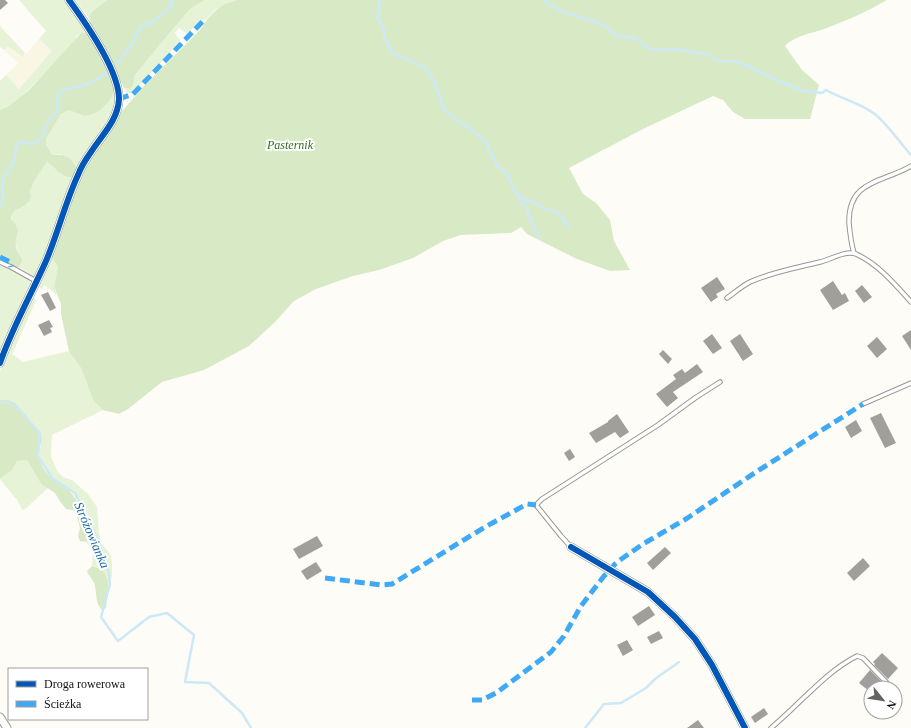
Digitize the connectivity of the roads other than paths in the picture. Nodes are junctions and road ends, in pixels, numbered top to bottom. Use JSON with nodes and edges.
{"nodes":[{"id":1,"x":69,"y":0,"type":"edge"},
{"id":2,"x":911,"y":166,"type":"edge"},
{"id":3,"x":854,"y":253,"type":"junction"},
{"id":4,"x":0,"y":262,"type":"edge"},
{"id":5,"x":36,"y":281,"type":"junction"},
{"id":6,"x":727,"y":298,"type":"dead end"},
{"id":7,"x":911,"y":302,"type":"edge"},
{"id":8,"x":0,"y":363,"type":"edge"},
{"id":9,"x":720,"y":382,"type":"dead end"},
{"id":10,"x":911,"y":383,"type":"edge"},
{"id":11,"x":863,"y":404,"type":"dead end"},
{"id":12,"x":571,"y":546,"type":"joint"},
{"id":13,"x":884,"y":680,"type":"edge"},
{"id":14,"x":0,"y":717,"type":"edge"},
{"id":15,"x":7,"y":728,"type":"edge"},
{"id":16,"x":746,"y":728,"type":"edge"},
{"id":17,"x":771,"y":728,"type":"edge"}],
"edges":[{"from":1,"to":5,"type":"street"},
{"from":2,"to":3,"type":"lane"},
{"from":3,"to":6,"type":"lane"},
{"from":3,"to":7,"type":"lane"},
{"from":4,"to":5,"type":"lane"},
{"from":5,"to":8,"type":"street"},
{"from":9,"to":12,"type":"lane"},
{"from":10,"to":11,"type":"lane"},
{"from":12,"to":16,"type":"street"},
{"from":13,"to":17,"type":"lane"},
{"from":14,"to":15,"type":"street"}]}
